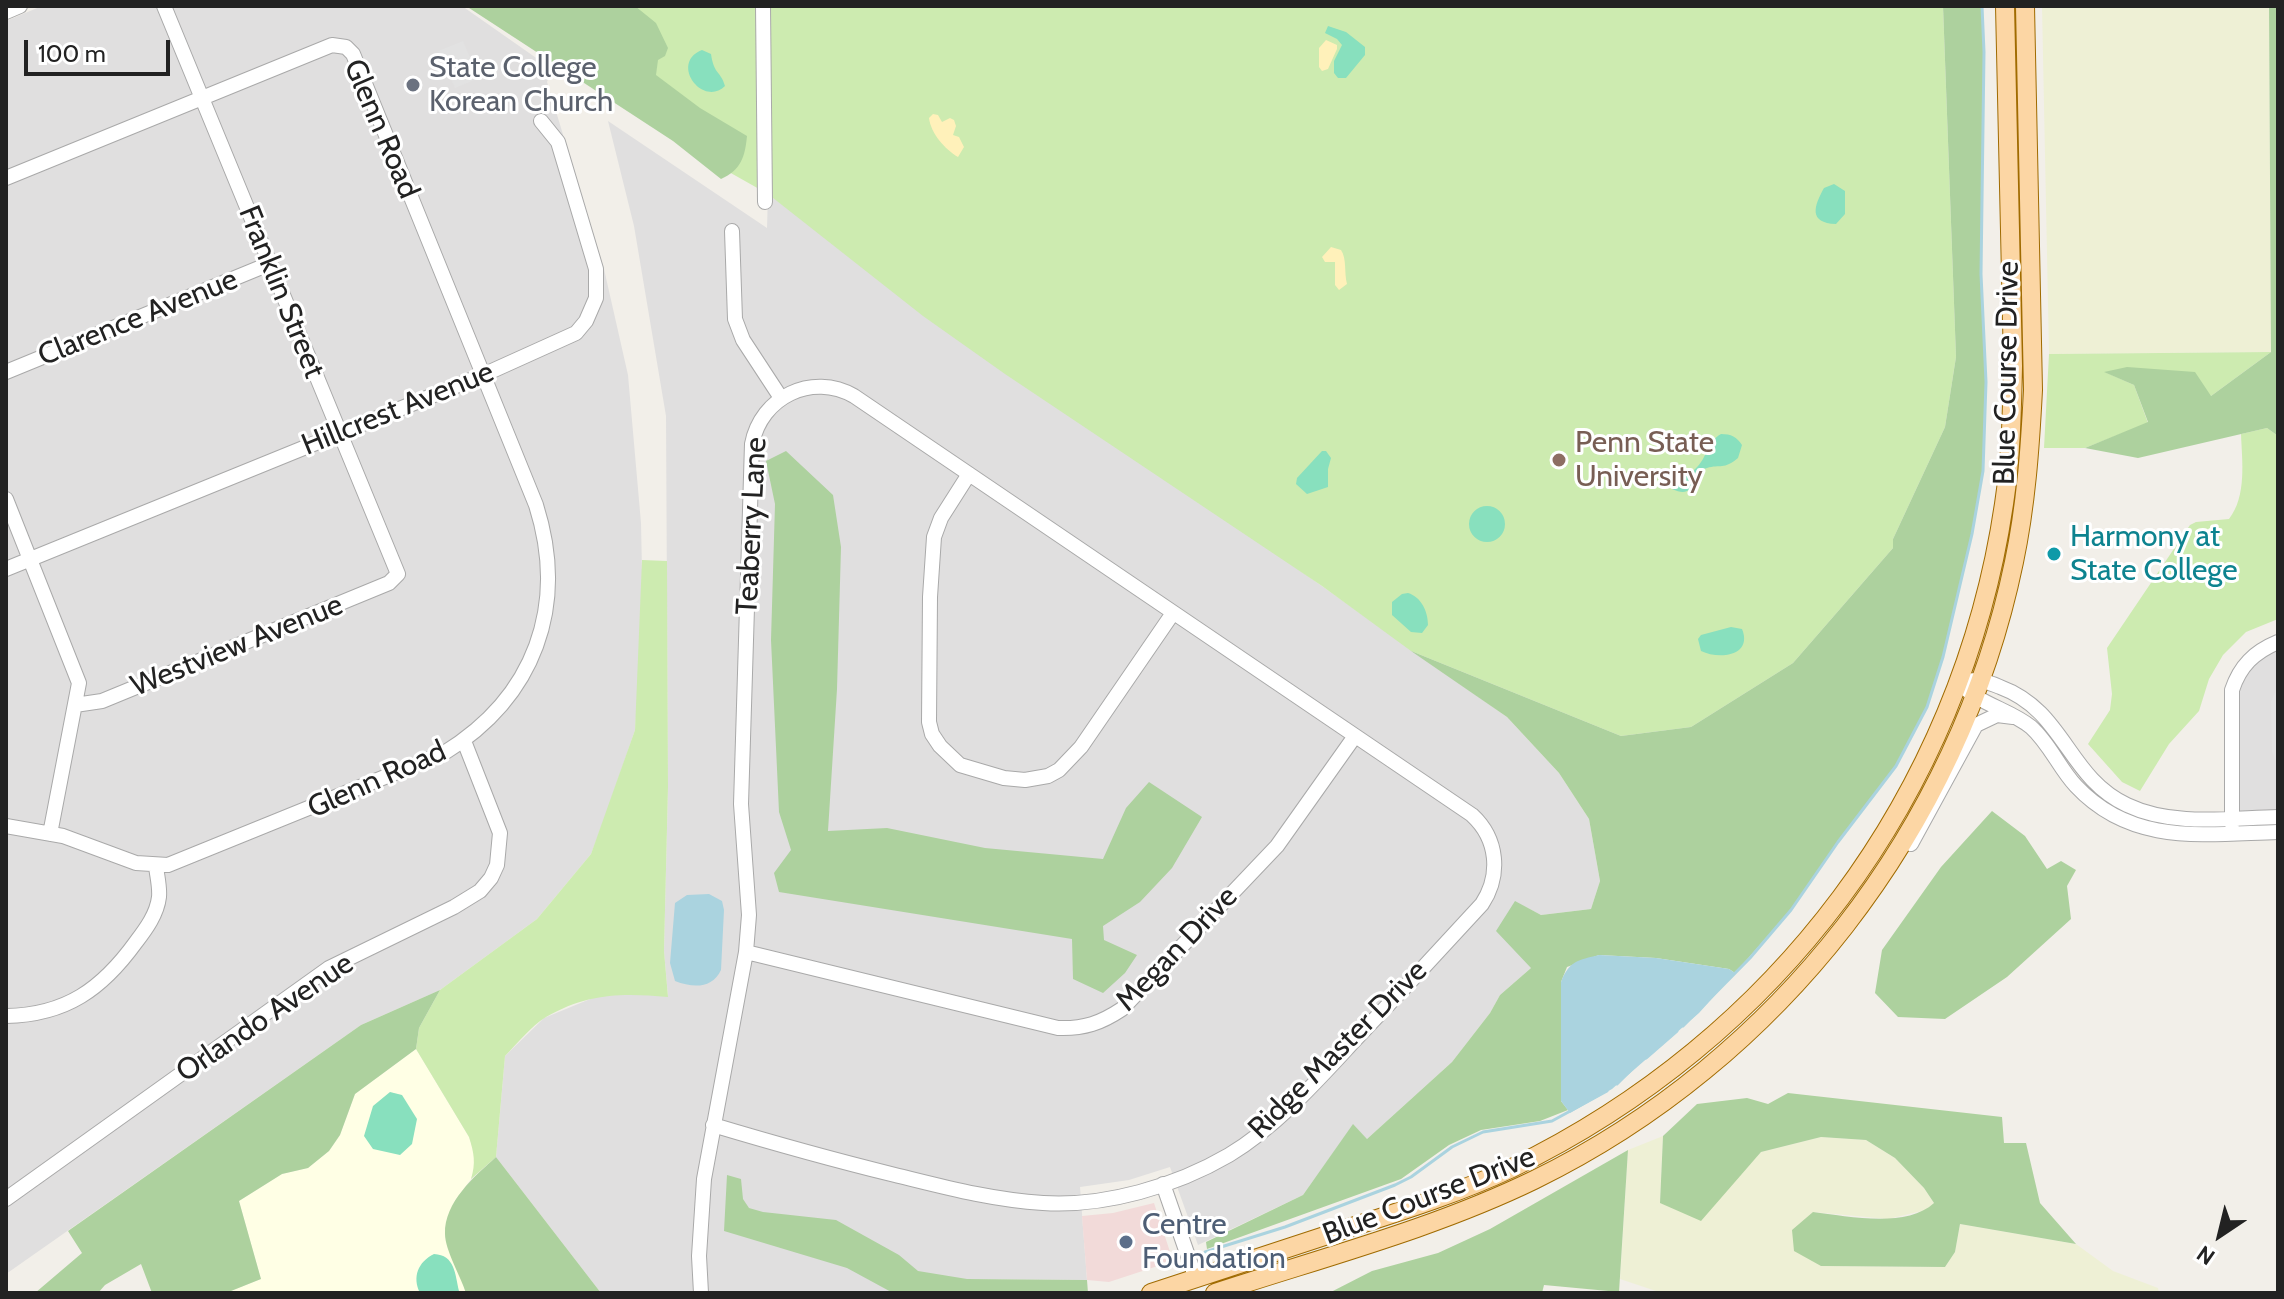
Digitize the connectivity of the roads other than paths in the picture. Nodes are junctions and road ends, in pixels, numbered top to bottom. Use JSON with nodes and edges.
{"nodes":[{"id":1,"x":20,"y":6,"type":"edge"},
{"id":2,"x":164,"y":6,"type":"edge"},
{"id":3,"x":763,"y":6,"type":"edge"},
{"id":4,"x":2005,"y":6,"type":"edge"},
{"id":5,"x":2025,"y":6,"type":"edge"},
{"id":6,"x":6,"y":12,"type":"edge"},
{"id":7,"x":202,"y":98,"type":"junction"},
{"id":8,"x":541,"y":121,"type":"dead end"},
{"id":9,"x":6,"y":178,"type":"edge"},
{"id":10,"x":765,"y":202,"type":"dead end"},
{"id":11,"x":732,"y":231,"type":"dead end"},
{"id":12,"x":269,"y":264,"type":"junction"},
{"id":13,"x":6,"y":372,"type":"edge"},
{"id":14,"x":483,"y":375,"type":"junction"},
{"id":15,"x":781,"y":398,"type":"junction"},
{"id":16,"x":339,"y":433,"type":"junction"},
{"id":17,"x":969,"y":474,"type":"junction"},
{"id":18,"x":6,"y":499,"type":"edge"},
{"id":19,"x":30,"y":559,"type":"junction"},
{"id":20,"x":6,"y":569,"type":"edge"},
{"id":21,"x":396,"y":577,"type":"joint"},
{"id":22,"x":1173,"y":613,"type":"junction"},
{"id":23,"x":2278,"y":642,"type":"edge"},
{"id":24,"x":1959,"y":682,"type":"junction"},
{"id":25,"x":1977,"y":688,"type":"junction"},
{"id":26,"x":75,"y":705,"type":"junction"},
{"id":27,"x":2021,"y":719,"type":"junction"},
{"id":28,"x":1355,"y":736,"type":"junction"},
{"id":29,"x":464,"y":741,"type":"junction"},
{"id":30,"x":2278,"y":817,"type":"edge"},
{"id":31,"x":2232,"y":818,"type":"junction"},
{"id":32,"x":6,"y":826,"type":"edge"},
{"id":33,"x":2278,"y":832,"type":"edge"},
{"id":34,"x":2233,"y":833,"type":"junction"},
{"id":35,"x":50,"y":834,"type":"junction"},
{"id":36,"x":156,"y":866,"type":"junction"},
{"id":37,"x":1850,"y":921,"type":"junction"},
{"id":38,"x":746,"y":952,"type":"junction"},
{"id":39,"x":6,"y":1016,"type":"edge"},
{"id":40,"x":713,"y":1125,"type":"junction"},
{"id":41,"x":1163,"y":1184,"type":"junction"},
{"id":42,"x":6,"y":1199,"type":"edge"},
{"id":43,"x":1196,"y":1279,"type":"junction"},
{"id":44,"x":701,"y":1293,"type":"edge"},
{"id":45,"x":1151,"y":1293,"type":"edge"},
{"id":46,"x":1215,"y":1293,"type":"edge"}],
"edges":[{"from":1,"to":6,"type":"street"},
{"from":2,"to":7,"type":"street","name":"Franklin Street"},
{"from":3,"to":10,"type":"street"},
{"from":4,"to":24,"type":"main road","name":"Blue Course Drive"},
{"from":5,"to":25,"type":"main road","name":"Blue Course Drive"},
{"from":7,"to":9,"type":"street"},
{"from":7,"to":12,"type":"street","name":"Franklin Street"},
{"from":7,"to":14,"type":"street","name":"Glenn Road"},
{"from":8,"to":14,"type":"street","name":"Hillcrest Avenue"},
{"from":11,"to":15,"type":"street"},
{"from":12,"to":13,"type":"street","name":"Clarence Avenue"},
{"from":12,"to":16,"type":"street","name":"Franklin Street"},
{"from":14,"to":16,"type":"street","name":"Hillcrest Avenue"},
{"from":14,"to":29,"type":"street","name":"Glenn Road"},
{"from":15,"to":17,"type":"street","name":"Teaberry Lane"},
{"from":15,"to":38,"type":"street","name":"Teaberry Lane"},
{"from":16,"to":19,"type":"street","name":"Hillcrest Avenue"},
{"from":16,"to":21,"type":"street","name":"Franklin Street"},
{"from":17,"to":22,"type":"street","name":"Teaberry Lane"},
{"from":17,"to":22,"type":"street"},
{"from":18,"to":19,"type":"street"},
{"from":19,"to":20,"type":"street","name":"Hillcrest Avenue"},
{"from":19,"to":26,"type":"street"},
{"from":21,"to":26,"type":"street","name":"Westview Avenue"},
{"from":22,"to":28,"type":"street","name":"Teaberry Lane"},
{"from":23,"to":31,"type":"street"},
{"from":24,"to":25,"type":"street"},
{"from":24,"to":43,"type":"main road","name":"Blue Course Drive"},
{"from":25,"to":27,"type":"street"},
{"from":25,"to":31,"type":"street"},
{"from":25,"to":37,"type":"main road","name":"Blue Course Drive"},
{"from":26,"to":35,"type":"street"},
{"from":27,"to":34,"type":"street"},
{"from":27,"to":37,"type":"street"},
{"from":28,"to":38,"type":"street","name":"Megan Drive"},
{"from":28,"to":41,"type":"street","name":"Ridge Master Drive"},
{"from":29,"to":36,"type":"street","name":"Glenn Road"},
{"from":29,"to":42,"type":"street","name":"Orlando Avenue"},
{"from":30,"to":31,"type":"street"},
{"from":31,"to":34,"type":"street"},
{"from":32,"to":35,"type":"street"},
{"from":33,"to":34,"type":"street"},
{"from":35,"to":36,"type":"street"},
{"from":36,"to":39,"type":"street"},
{"from":37,"to":46,"type":"main road","name":"Blue Course Drive"},
{"from":38,"to":40,"type":"street","name":"Teaberry Lane"},
{"from":40,"to":41,"type":"street","name":"Ridge Master Drive"},
{"from":40,"to":44,"type":"street","name":"Teaberry Lane"},
{"from":41,"to":43,"type":"street"},
{"from":43,"to":45,"type":"main road","name":"Blue Course Drive"}]}
